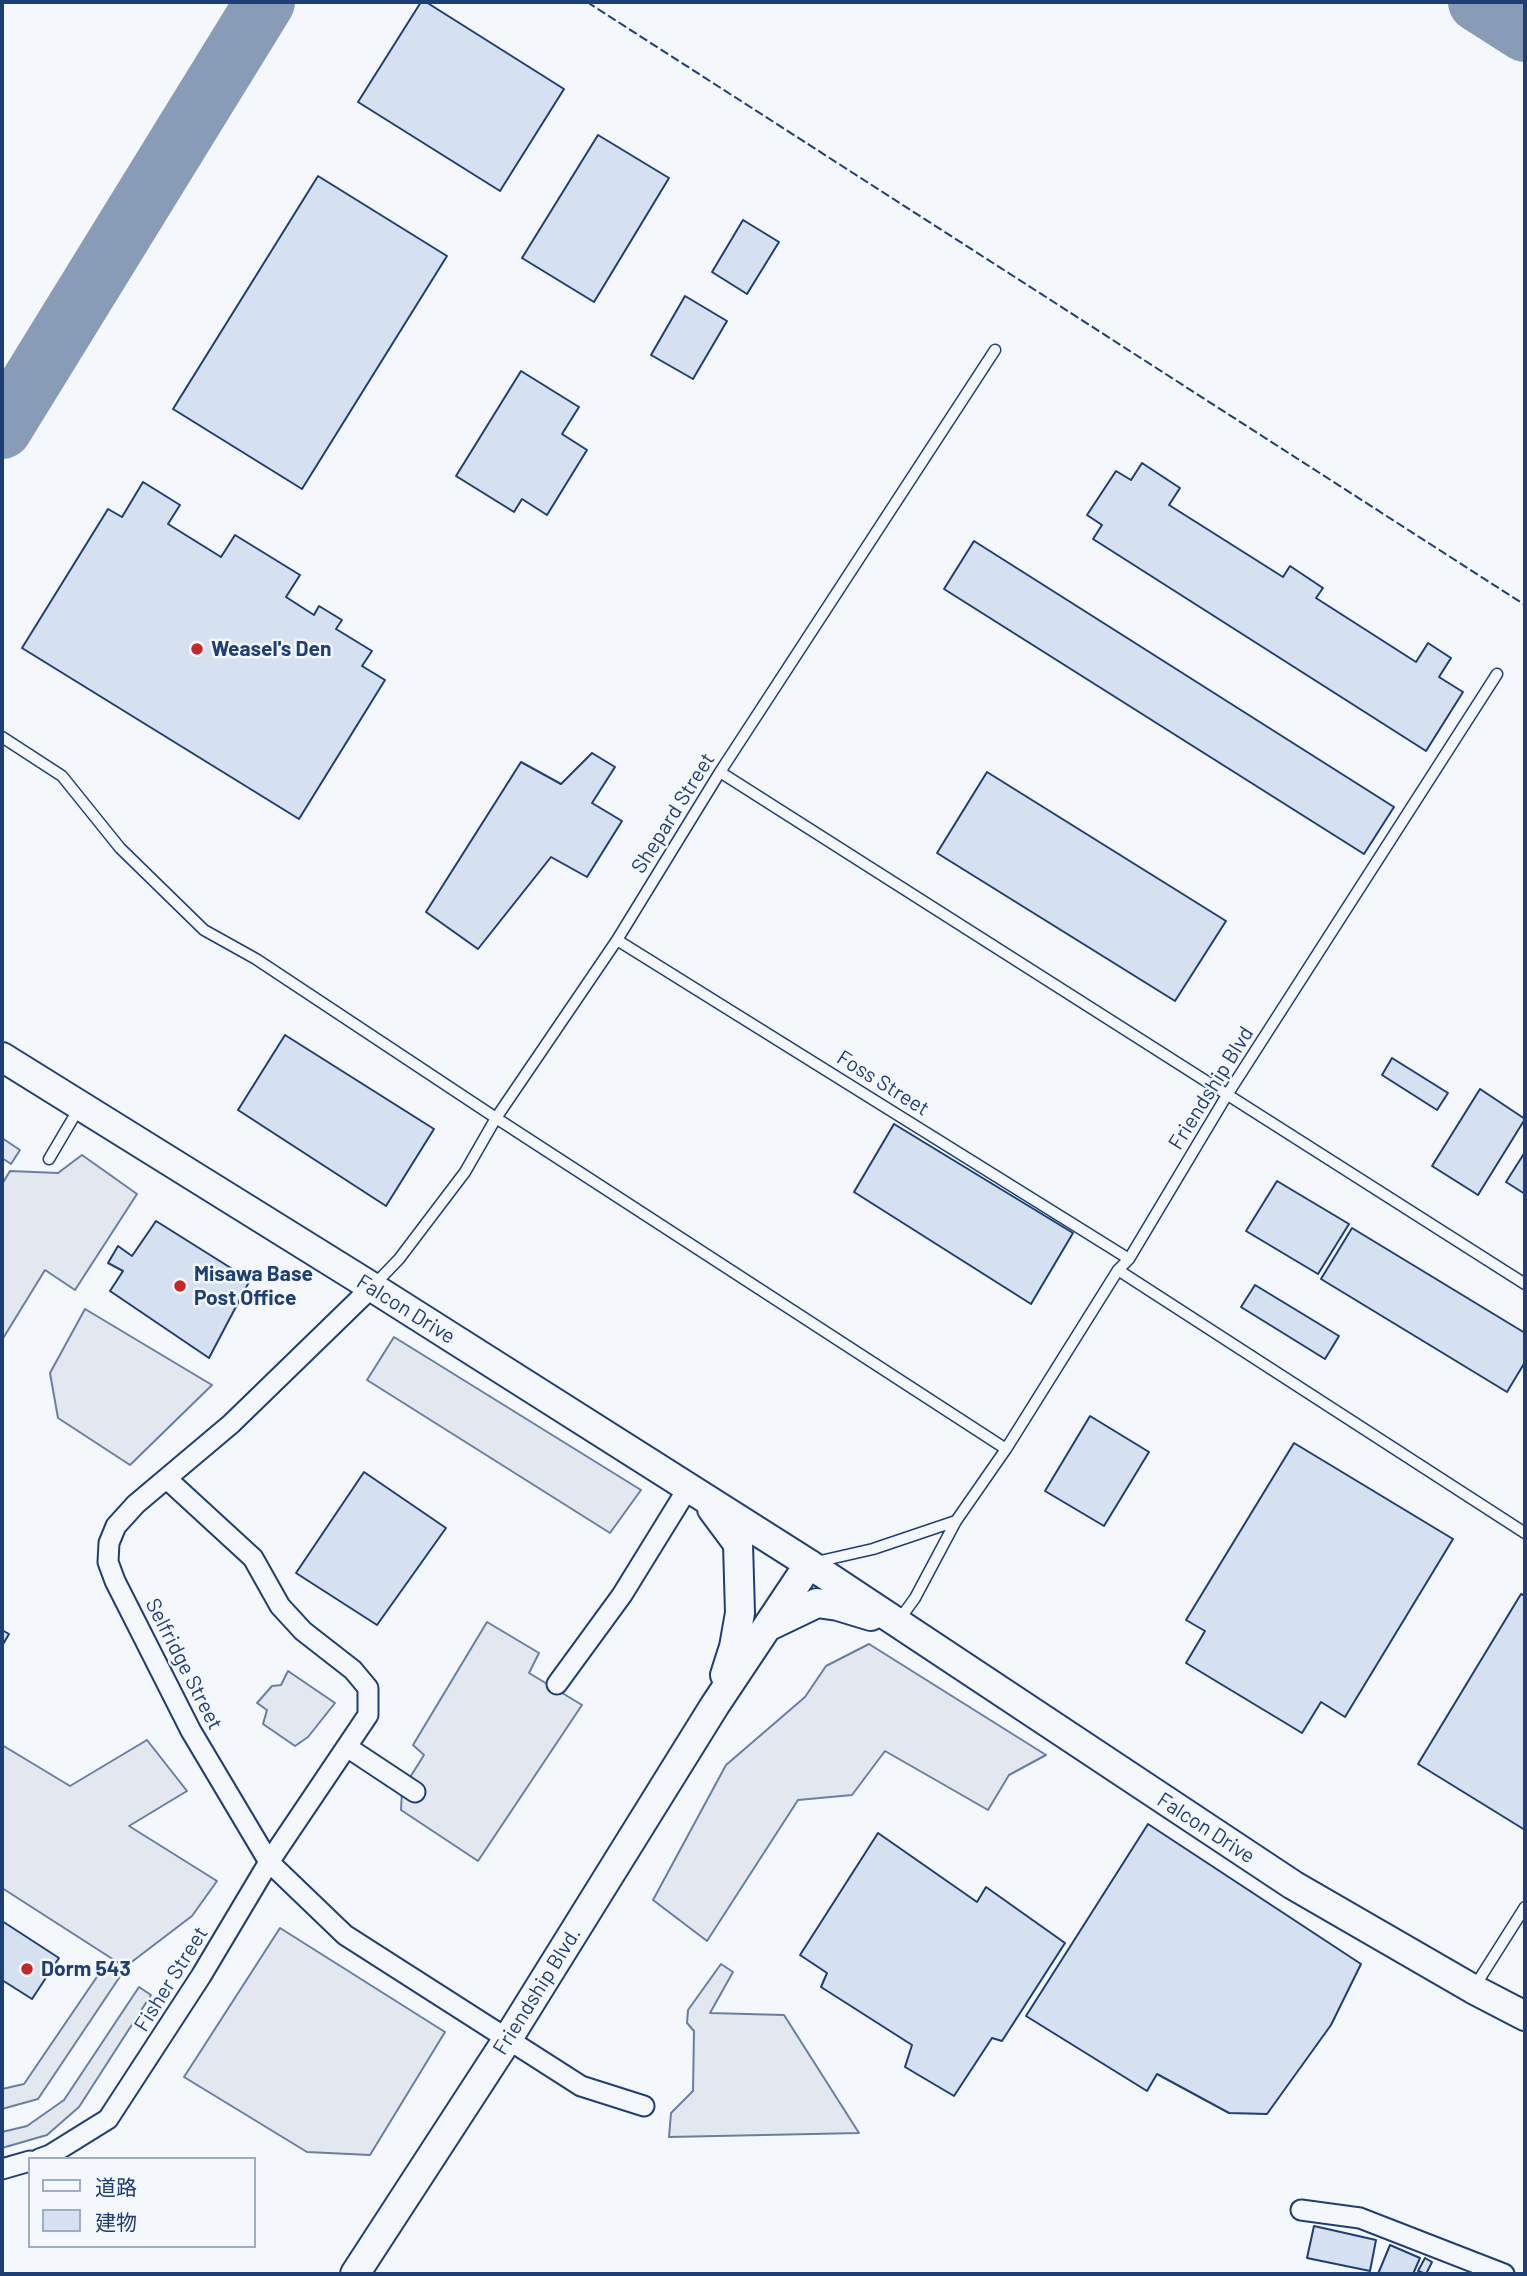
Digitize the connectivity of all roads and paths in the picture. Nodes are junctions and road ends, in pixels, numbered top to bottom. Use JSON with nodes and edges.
{"nodes":[{"id":1,"x":995,"y":349,"type":"dead end"},
{"id":2,"x":1497,"y":674,"type":"dead end"},
{"id":3,"x":2,"y":737,"type":"edge"},
{"id":4,"x":720,"y":772,"type":"junction"},
{"id":5,"x":617,"y":940,"type":"junction"},
{"id":6,"x":2,"y":1056,"type":"edge"},
{"id":7,"x":1227,"y":1096,"type":"junction"},
{"id":8,"x":80,"y":1107,"type":"junction"},
{"id":9,"x":496,"y":1118,"type":"junction"},
{"id":10,"x":49,"y":1159,"type":"dead end"},
{"id":11,"x":1129,"y":1259,"type":"junction"},
{"id":12,"x":1118,"y":1270,"type":"junction"},
{"id":13,"x":1525,"y":1284,"type":"edge"},
{"id":14,"x":372,"y":1287,"type":"junction"},
{"id":15,"x":1006,"y":1449,"type":"junction"},
{"id":16,"x":167,"y":1479,"type":"junction"},
{"id":17,"x":696,"y":1493,"type":"junction"},
{"id":18,"x":956,"y":1521,"type":"junction"},
{"id":19,"x":1525,"y":1533,"type":"edge"},
{"id":20,"x":809,"y":1564,"type":"junction"},
{"id":21,"x":897,"y":1624,"type":"junction"},
{"id":22,"x":769,"y":1626,"type":"junction"},
{"id":23,"x":557,"y":1684,"type":"dead end"},
{"id":24,"x":715,"y":1705,"type":"junction"},
{"id":25,"x":347,"y":1747,"type":"junction"},
{"id":26,"x":415,"y":1792,"type":"dead end"},
{"id":27,"x":270,"y":1862,"type":"junction"},
{"id":28,"x":1525,"y":1907,"type":"edge"},
{"id":29,"x":1473,"y":1989,"type":"junction"},
{"id":30,"x":1525,"y":2015,"type":"edge"},
{"id":31,"x":508,"y":2040,"type":"junction"},
{"id":32,"x":644,"y":2106,"type":"dead end"},
{"id":33,"x":44,"y":2157,"type":"edge"},
{"id":34,"x":28,"y":2162,"type":"edge"},
{"id":35,"x":2,"y":2169,"type":"edge"},
{"id":36,"x":1301,"y":2210,"type":"dead end"},
{"id":37,"x":355,"y":2274,"type":"edge"},
{"id":38,"x":1504,"y":2274,"type":"edge"}],
"edges":[{"from":1,"to":4,"type":"lane","name":"Shepard Street"},
{"from":2,"to":7,"type":"lane","name":"Friendship Blvd"},
{"from":3,"to":9,"type":"lane"},
{"from":4,"to":5,"type":"lane","name":"Shepard Street"},
{"from":4,"to":7,"type":"lane"},
{"from":5,"to":9,"type":"lane","name":"Shepard Street"},
{"from":5,"to":11,"type":"lane","name":"Foss Street"},
{"from":6,"to":8,"type":"street","name":"Falcon Drive"},
{"from":7,"to":11,"type":"lane","name":"Friendship Blvd"},
{"from":7,"to":13,"type":"lane"},
{"from":8,"to":10,"type":"lane"},
{"from":8,"to":14,"type":"street","name":"Falcon Drive"},
{"from":9,"to":14,"type":"lane","name":"Shepard Street"},
{"from":9,"to":15,"type":"lane"},
{"from":11,"to":12,"type":"lane","name":"Friendship Blvd"},
{"from":12,"to":15,"type":"lane","name":"Friendship Blvd"},
{"from":12,"to":19,"type":"lane"},
{"from":14,"to":16,"type":"street","name":"Selfridge Street"},
{"from":14,"to":17,"type":"street","name":"Falcon Drive"},
{"from":15,"to":18,"type":"lane","name":"Friendship Blvd"},
{"from":16,"to":25,"type":"street","name":"Fisher Street"},
{"from":16,"to":27,"type":"street","name":"Selfridge Street"},
{"from":17,"to":20,"type":"street","name":"Falcon Drive"},
{"from":17,"to":23,"type":"street"},
{"from":17,"to":24,"type":"street","name":"Friendship Blvd."},
{"from":18,"to":20,"type":"lane"},
{"from":18,"to":21,"type":"lane","name":"Friendship Blvd"},
{"from":20,"to":21,"type":"street","name":"Falcon Drive"},
{"from":20,"to":22,"type":"street","name":"Friendship Blvd."},
{"from":21,"to":22,"type":"street"},
{"from":21,"to":29,"type":"street","name":"Falcon Drive"},
{"from":22,"to":24,"type":"street","name":"Friendship Blvd."},
{"from":24,"to":31,"type":"street","name":"Friendship Blvd."},
{"from":25,"to":26,"type":"street"},
{"from":25,"to":27,"type":"street","name":"Fisher Street"},
{"from":27,"to":31,"type":"street","name":"Selfridge Street"},
{"from":27,"to":33,"type":"street","name":"Fisher Street"},
{"from":28,"to":29,"type":"lane"},
{"from":29,"to":30,"type":"street","name":"Falcon Drive"},
{"from":31,"to":32,"type":"street","name":"Selfridge Street"},
{"from":31,"to":37,"type":"street","name":"Friendship Blvd."},
{"from":34,"to":35,"type":"street"},
{"from":36,"to":38,"type":"street"}]}
